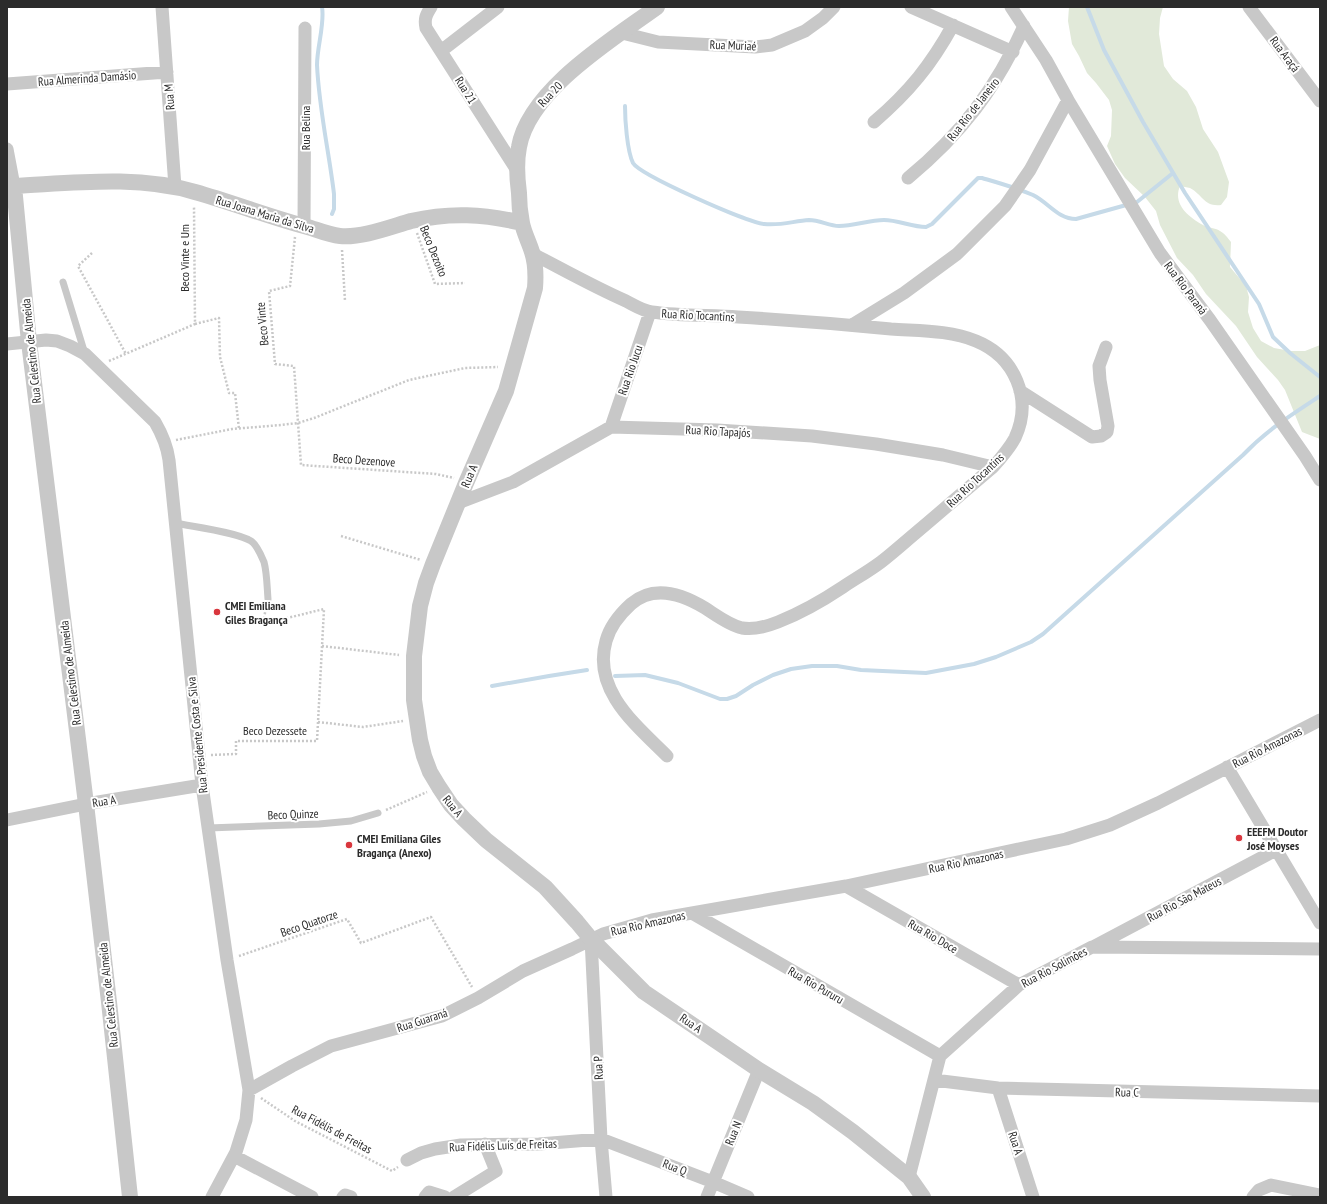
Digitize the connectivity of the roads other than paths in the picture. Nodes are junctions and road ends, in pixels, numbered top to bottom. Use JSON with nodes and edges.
{"nodes":[{"id":1,"x":162,"y":7,"type":"edge"},
{"id":2,"x":432,"y":7,"type":"edge"},
{"id":3,"x":498,"y":7,"type":"edge"},
{"id":4,"x":657,"y":7,"type":"edge"},
{"id":5,"x":834,"y":7,"type":"edge"},
{"id":6,"x":911,"y":7,"type":"edge"},
{"id":7,"x":1011,"y":7,"type":"edge"},
{"id":8,"x":1249,"y":7,"type":"edge"},
{"id":9,"x":953,"y":25,"type":"junction"},
{"id":10,"x":1024,"y":26,"type":"junction"},
{"id":11,"x":305,"y":28,"type":"dead end"},
{"id":12,"x":622,"y":33,"type":"junction"},
{"id":13,"x":441,"y":51,"type":"junction"},
{"id":14,"x":1013,"y":52,"type":"junction"},
{"id":15,"x":167,"y":72,"type":"junction"},
{"id":16,"x":7,"y":84,"type":"edge"},
{"id":17,"x":1068,"y":100,"type":"junction"},
{"id":18,"x":1320,"y":101,"type":"edge"},
{"id":19,"x":874,"y":122,"type":"dead end"},
{"id":20,"x":7,"y":149,"type":"edge"},
{"id":21,"x":518,"y":172,"type":"junction"},
{"id":22,"x":908,"y":178,"type":"dead end"},
{"id":23,"x":11,"y":186,"type":"edge"},
{"id":24,"x":175,"y":187,"type":"junction"},
{"id":25,"x":522,"y":223,"type":"junction"},
{"id":26,"x":301,"y":226,"type":"junction"},
{"id":27,"x":533,"y":254,"type":"junction"},
{"id":28,"x":63,"y":282,"type":"dead end"},
{"id":29,"x":650,"y":312,"type":"junction"},
{"id":30,"x":852,"y":325,"type":"junction"},
{"id":31,"x":29,"y":342,"type":"junction"},
{"id":32,"x":7,"y":344,"type":"edge"},
{"id":33,"x":1106,"y":347,"type":"dead end"},
{"id":34,"x":85,"y":354,"type":"junction"},
{"id":35,"x":1020,"y":391,"type":"junction"},
{"id":36,"x":611,"y":427,"type":"junction"},
{"id":37,"x":1305,"y":456,"type":"junction"},
{"id":38,"x":1320,"y":463,"type":"edge"},
{"id":39,"x":993,"y":467,"type":"junction"},
{"id":40,"x":1320,"y":480,"type":"edge"},
{"id":41,"x":458,"y":503,"type":"junction"},
{"id":42,"x":175,"y":523,"type":"junction"},
{"id":43,"x":268,"y":599,"type":"road end"},
{"id":44,"x":1320,"y":720,"type":"edge"},
{"id":45,"x":667,"y":756,"type":"dead end"},
{"id":46,"x":1227,"y":767,"type":"junction"},
{"id":47,"x":202,"y":785,"type":"junction"},
{"id":48,"x":86,"y":804,"type":"junction"},
{"id":49,"x":378,"y":813,"type":"road end"},
{"id":50,"x":7,"y":820,"type":"edge"},
{"id":51,"x":208,"y":828,"type":"junction"},
{"id":52,"x":1276,"y":850,"type":"junction"},
{"id":53,"x":846,"y":886,"type":"junction"},
{"id":54,"x":692,"y":913,"type":"junction"},
{"id":55,"x":1320,"y":923,"type":"edge"},
{"id":56,"x":591,"y":939,"type":"junction"},
{"id":57,"x":1092,"y":947,"type":"junction"},
{"id":58,"x":1320,"y":949,"type":"edge"},
{"id":59,"x":1019,"y":985,"type":"junction"},
{"id":60,"x":940,"y":1056,"type":"junction"},
{"id":61,"x":758,"y":1070,"type":"junction"},
{"id":62,"x":934,"y":1080,"type":"junction"},
{"id":63,"x":998,"y":1088,"type":"junction"},
{"id":64,"x":249,"y":1090,"type":"junction"},
{"id":65,"x":1320,"y":1096,"type":"edge"},
{"id":66,"x":601,"y":1140,"type":"junction"},
{"id":67,"x":485,"y":1144,"type":"junction"},
{"id":68,"x":234,"y":1156,"type":"junction"},
{"id":69,"x":407,"y":1160,"type":"road end"},
{"id":70,"x":909,"y":1178,"type":"junction"},
{"id":71,"x":713,"y":1182,"type":"junction"},
{"id":72,"x":218,"y":1195,"type":"edge"},
{"id":73,"x":1320,"y":1195,"type":"edge"},
{"id":74,"x":130,"y":1197,"type":"edge"},
{"id":75,"x":312,"y":1197,"type":"edge"},
{"id":76,"x":343,"y":1197,"type":"edge"},
{"id":77,"x":351,"y":1197,"type":"edge"},
{"id":78,"x":425,"y":1197,"type":"edge"},
{"id":79,"x":445,"y":1197,"type":"edge"},
{"id":80,"x":454,"y":1197,"type":"edge"},
{"id":81,"x":606,"y":1197,"type":"edge"},
{"id":82,"x":707,"y":1197,"type":"edge"},
{"id":83,"x":748,"y":1197,"type":"edge"},
{"id":84,"x":923,"y":1197,"type":"edge"},
{"id":85,"x":1033,"y":1197,"type":"edge"},
{"id":86,"x":1253,"y":1197,"type":"edge"}],
"edges":[{"from":1,"to":15,"type":"street","name":"Rua M"},
{"from":2,"to":13,"type":"street","name":"Rua 21"},
{"from":3,"to":13,"type":"street"},
{"from":4,"to":12,"type":"street","name":"Rua 20"},
{"from":5,"to":12,"type":"street","name":"Rua Muriaé"},
{"from":6,"to":9,"type":"street"},
{"from":7,"to":10,"type":"street","name":"Rua Rio Paraná"},
{"from":8,"to":18,"type":"street","name":"Rua Araçá"},
{"from":9,"to":14,"type":"street"},
{"from":9,"to":19,"type":"street"},
{"from":10,"to":14,"type":"street","name":"Rua Rio de Janeiro"},
{"from":10,"to":17,"type":"street","name":"Rua Rio Paraná"},
{"from":11,"to":26,"type":"street","name":"Rua Belina"},
{"from":12,"to":21,"type":"street","name":"Rua 20"},
{"from":13,"to":21,"type":"street","name":"Rua 21"},
{"from":14,"to":22,"type":"street","name":"Rua Rio de Janeiro"},
{"from":15,"to":16,"type":"street","name":"Rua Almerinda Damásio"},
{"from":15,"to":24,"type":"street","name":"Rua M"},
{"from":17,"to":30,"type":"street"},
{"from":17,"to":37,"type":"street","name":"Rua Rio Paraná"},
{"from":20,"to":23,"type":"street","name":"Rua Celestino de Almeida"},
{"from":21,"to":25,"type":"street","name":"Rua 20"},
{"from":23,"to":24,"type":"street","name":"Rua Joana Maria da Silva"},
{"from":23,"to":31,"type":"street","name":"Rua Celestino de Almeida"},
{"from":24,"to":26,"type":"street","name":"Rua Joana Maria da Silva"},
{"from":25,"to":26,"type":"street","name":"Rua Joana Maria da Silva"},
{"from":25,"to":27,"type":"street","name":"Rua A"},
{"from":27,"to":29,"type":"street","name":"Rua Rio Tocantins"},
{"from":27,"to":41,"type":"street","name":"Rua A"},
{"from":28,"to":34,"type":"lane"},
{"from":29,"to":30,"type":"street","name":"Rua Rio Tocantins"},
{"from":29,"to":36,"type":"street","name":"Rua Rio Jucu"},
{"from":30,"to":35,"type":"street","name":"Rua Rio Tocantins"},
{"from":31,"to":32,"type":"street","name":"Rua Presidente Costa e Silva"},
{"from":31,"to":34,"type":"street","name":"Rua Presidente Costa e Silva"},
{"from":31,"to":48,"type":"street","name":"Rua Celestino de Almeida"},
{"from":33,"to":35,"type":"street"},
{"from":34,"to":42,"type":"street","name":"Rua Presidente Costa e Silva"},
{"from":35,"to":39,"type":"street","name":"Rua Rio Tocantins"},
{"from":36,"to":39,"type":"street","name":"Rua Rio Tapajós"},
{"from":36,"to":41,"type":"street"},
{"from":37,"to":38,"type":"street"},
{"from":37,"to":40,"type":"street","name":"Rua Rio Paraná"},
{"from":39,"to":45,"type":"street","name":"Rua Rio Tocantins"},
{"from":41,"to":56,"type":"street","name":"Rua A"},
{"from":42,"to":43,"type":"lane"},
{"from":42,"to":47,"type":"street","name":"Rua Presidente Costa e Silva"},
{"from":44,"to":46,"type":"street","name":"Rua Rio Amazonas"},
{"from":46,"to":52,"type":"street"},
{"from":46,"to":53,"type":"street","name":"Rua Rio Amazonas"},
{"from":47,"to":48,"type":"street","name":"Rua A"},
{"from":47,"to":51,"type":"street","name":"Rua Presidente Costa e Silva"},
{"from":48,"to":50,"type":"street","name":"Rua A"},
{"from":48,"to":74,"type":"street","name":"Rua Celestino de Almeida"},
{"from":49,"to":51,"type":"lane","name":"Beco Quinze"},
{"from":51,"to":64,"type":"street","name":"Rua Presidente Costa e Silva"},
{"from":52,"to":55,"type":"street"},
{"from":52,"to":57,"type":"street","name":"Rua Rio São Mateus"},
{"from":53,"to":54,"type":"street","name":"Rua Rio Amazonas"},
{"from":53,"to":59,"type":"street","name":"Rua Rio Doce"},
{"from":54,"to":56,"type":"street","name":"Rua Rio Amazonas"},
{"from":54,"to":60,"type":"street","name":"Rua Rio Pururu"},
{"from":56,"to":61,"type":"street","name":"Rua A"},
{"from":56,"to":64,"type":"street","name":"Rua Guaraná"},
{"from":56,"to":66,"type":"street","name":"Rua P"},
{"from":57,"to":58,"type":"street","name":"Rua Rio Solimões"},
{"from":57,"to":59,"type":"street","name":"Rua Rio Solimões"},
{"from":59,"to":60,"type":"street","name":"Rua Rio Solimões"},
{"from":60,"to":62,"type":"street"},
{"from":61,"to":70,"type":"street","name":"Rua A"},
{"from":61,"to":71,"type":"street","name":"Rua N"},
{"from":62,"to":63,"type":"street","name":"Rua C"},
{"from":62,"to":70,"type":"street"},
{"from":63,"to":65,"type":"street","name":"Rua C"},
{"from":63,"to":85,"type":"street","name":"Rua A"},
{"from":64,"to":68,"type":"street","name":"Rua Presidente Costa e Silva"},
{"from":66,"to":67,"type":"street","name":"Rua Fidélis Luís de Freitas"},
{"from":66,"to":71,"type":"street","name":"Rua Q"},
{"from":66,"to":81,"type":"street","name":"Rua P"},
{"from":67,"to":69,"type":"street","name":"Rua Fidélis Luís de Freitas"},
{"from":67,"to":80,"type":"street"},
{"from":68,"to":72,"type":"street","name":"Rua Presidente Costa e Silva"},
{"from":68,"to":75,"type":"street"},
{"from":70,"to":84,"type":"street","name":"Rua A"},
{"from":71,"to":82,"type":"street","name":"Rua N"},
{"from":71,"to":83,"type":"street","name":"Rua Q"},
{"from":73,"to":86,"type":"street"},
{"from":76,"to":77,"type":"street"},
{"from":78,"to":79,"type":"street"}]}
